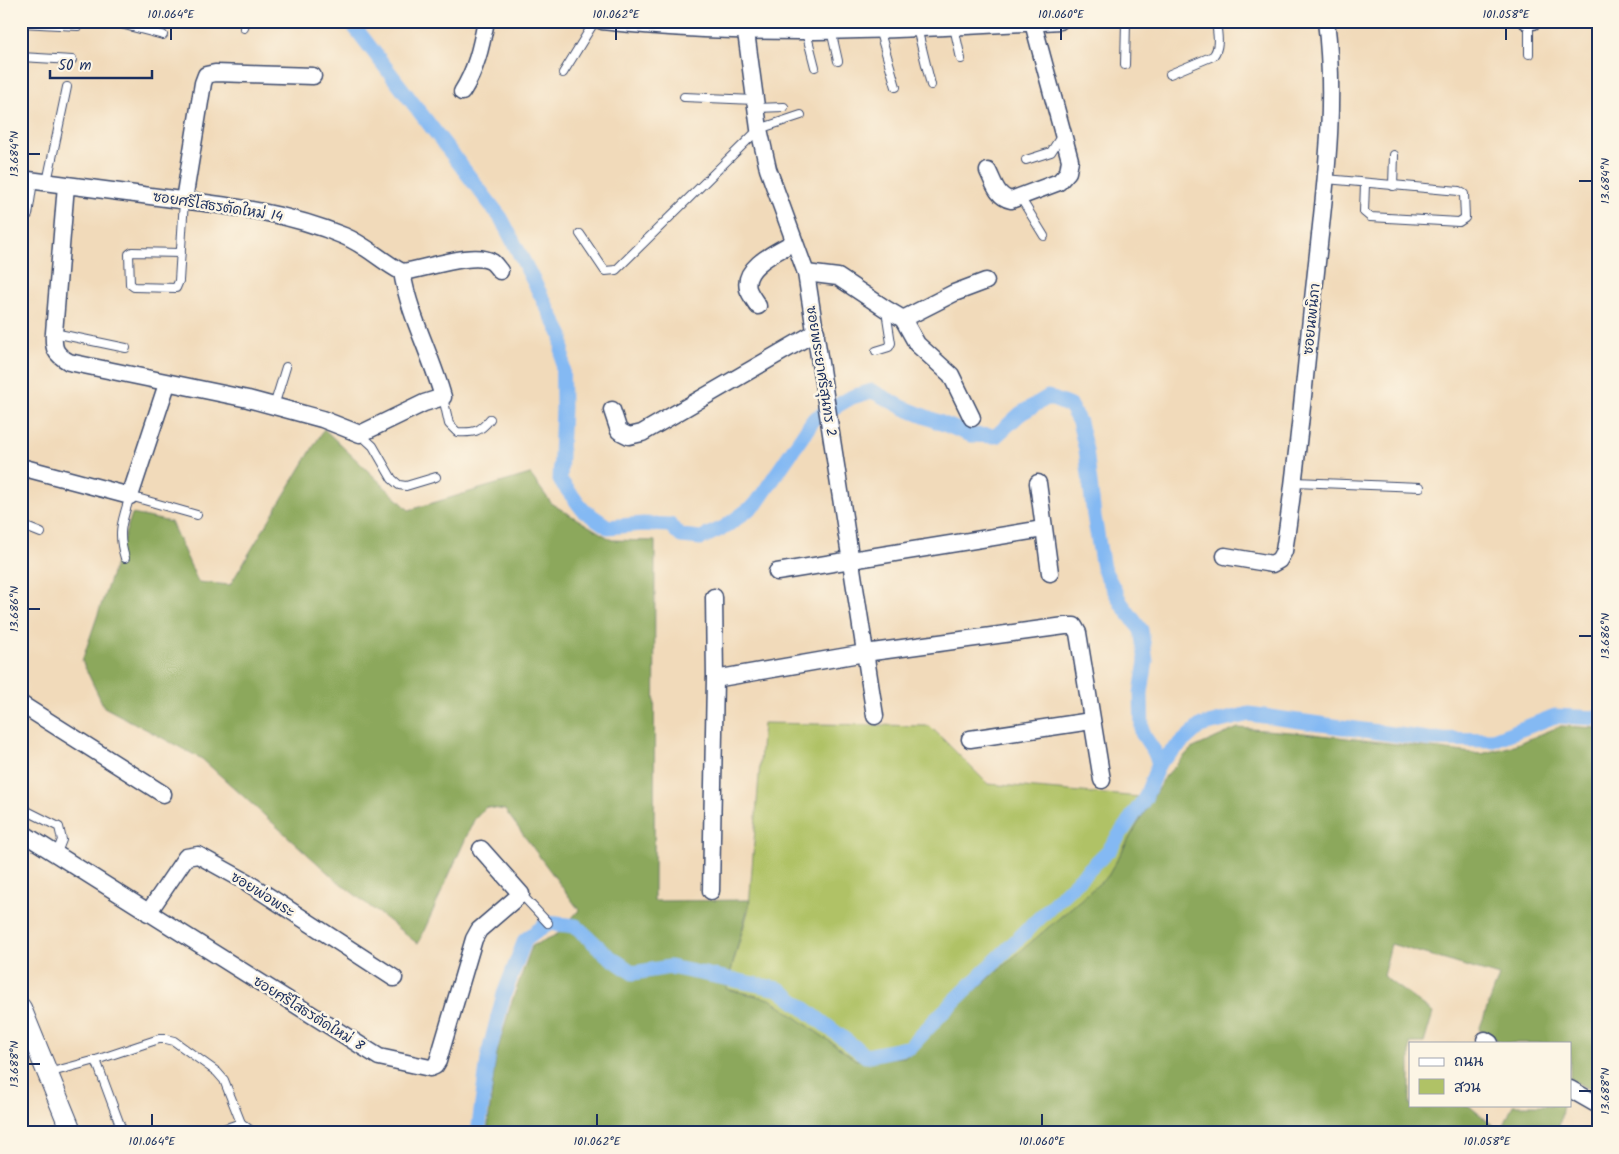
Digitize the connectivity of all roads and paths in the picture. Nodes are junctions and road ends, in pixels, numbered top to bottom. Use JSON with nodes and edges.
{"nodes":[{"id":1,"x":109,"y":21,"type":"edge"},
{"id":2,"x":486,"y":21,"type":"edge"},
{"id":3,"x":595,"y":21,"type":"edge"},
{"id":4,"x":602,"y":21,"type":"edge"},
{"id":5,"x":1060,"y":21,"type":"edge"},
{"id":6,"x":1126,"y":21,"type":"edge"},
{"id":7,"x":1216,"y":21,"type":"edge"},
{"id":8,"x":1326,"y":21,"type":"edge"},
{"id":9,"x":1530,"y":21,"type":"edge"},
{"id":10,"x":1050,"y":22,"type":"edge"},
{"id":11,"x":21,"y":23,"type":"edge"},
{"id":12,"x":977,"y":23,"type":"edge"},
{"id":13,"x":1033,"y":23,"type":"junction"},
{"id":14,"x":78,"y":26,"type":"dead end"},
{"id":15,"x":953,"y":26,"type":"junction"},
{"id":16,"x":917,"y":27,"type":"junction"},
{"id":17,"x":799,"y":28,"type":"edge"},
{"id":18,"x":879,"y":29,"type":"junction"},
{"id":19,"x":831,"y":30,"type":"junction"},
{"id":20,"x":746,"y":32,"type":"junction"},
{"id":21,"x":163,"y":35,"type":"dead end"},
{"id":22,"x":1529,"y":54,"type":"dead end"},
{"id":23,"x":21,"y":57,"type":"edge"},
{"id":24,"x":961,"y":59,"type":"dead end"},
{"id":25,"x":72,"y":60,"type":"dead end"},
{"id":26,"x":838,"y":61,"type":"dead end"},
{"id":27,"x":1125,"y":65,"type":"dead end"},
{"id":28,"x":815,"y":67,"type":"dead end"},
{"id":29,"x":563,"y":73,"type":"dead end"},
{"id":30,"x":1170,"y":74,"type":"dead end"},
{"id":31,"x":313,"y":76,"type":"dead end"},
{"id":32,"x":931,"y":85,"type":"dead end"},
{"id":33,"x":67,"y":87,"type":"dead end"},
{"id":34,"x":896,"y":87,"type":"dead end"},
{"id":35,"x":462,"y":92,"type":"dead end"},
{"id":36,"x":684,"y":97,"type":"dead end"},
{"id":37,"x":755,"y":104,"type":"junction"},
{"id":38,"x":784,"y":107,"type":"dead end"},
{"id":39,"x":801,"y":115,"type":"dead end"},
{"id":40,"x":759,"y":129,"type":"junction"},
{"id":41,"x":1062,"y":133,"type":"junction"},
{"id":42,"x":1394,"y":155,"type":"dead end"},
{"id":43,"x":1026,"y":160,"type":"dead end"},
{"id":44,"x":988,"y":171,"type":"dead end"},
{"id":45,"x":1326,"y":179,"type":"junction"},
{"id":46,"x":34,"y":181,"type":"edge"},
{"id":47,"x":1365,"y":184,"type":"junction"},
{"id":48,"x":66,"y":185,"type":"junction"},
{"id":49,"x":1393,"y":186,"type":"junction"},
{"id":50,"x":1020,"y":197,"type":"junction"},
{"id":51,"x":184,"y":200,"type":"junction"},
{"id":52,"x":28,"y":215,"type":"dead end"},
{"id":53,"x":580,"y":234,"type":"dead end"},
{"id":54,"x":1044,"y":236,"type":"dead end"},
{"id":55,"x":794,"y":242,"type":"junction"},
{"id":56,"x":181,"y":254,"type":"junction"},
{"id":57,"x":500,"y":271,"type":"dead end"},
{"id":58,"x":402,"y":272,"type":"junction"},
{"id":59,"x":806,"y":273,"type":"junction"},
{"id":60,"x":986,"y":281,"type":"dead end"},
{"id":61,"x":758,"y":306,"type":"dead end"},
{"id":62,"x":886,"y":309,"type":"junction"},
{"id":63,"x":904,"y":319,"type":"junction"},
{"id":64,"x":816,"y":332,"type":"junction"},
{"id":65,"x":54,"y":333,"type":"junction"},
{"id":66,"x":126,"y":348,"type":"dead end"},
{"id":67,"x":876,"y":351,"type":"dead end"},
{"id":68,"x":286,"y":367,"type":"dead end"},
{"id":69,"x":167,"y":384,"type":"junction"},
{"id":70,"x":443,"y":397,"type":"junction"},
{"id":71,"x":274,"y":406,"type":"junction"},
{"id":72,"x":612,"y":410,"type":"dead end"},
{"id":73,"x":490,"y":418,"type":"dead end"},
{"id":74,"x":972,"y":418,"type":"dead end"},
{"id":75,"x":360,"y":434,"type":"junction"},
{"id":76,"x":21,"y":467,"type":"edge"},
{"id":77,"x":436,"y":476,"type":"dead end"},
{"id":78,"x":1295,"y":482,"type":"junction"},
{"id":79,"x":1038,"y":483,"type":"dead end"},
{"id":80,"x":1420,"y":487,"type":"dead end"},
{"id":81,"x":130,"y":496,"type":"junction"},
{"id":82,"x":196,"y":515,"type":"dead end"},
{"id":83,"x":21,"y":525,"type":"edge"},
{"id":84,"x":1043,"y":528,"type":"junction"},
{"id":85,"x":41,"y":533,"type":"dead end"},
{"id":86,"x":1226,"y":556,"type":"dead end"},
{"id":87,"x":125,"y":558,"type":"dead end"},
{"id":88,"x":850,"y":560,"type":"junction"},
{"id":89,"x":777,"y":572,"type":"dead end"},
{"id":90,"x":1050,"y":572,"type":"dead end"},
{"id":91,"x":714,"y":597,"type":"dead end"},
{"id":92,"x":865,"y":654,"type":"junction"},
{"id":93,"x":715,"y":679,"type":"junction"},
{"id":94,"x":21,"y":704,"type":"edge"},
{"id":95,"x":875,"y":716,"type":"dead end"},
{"id":96,"x":1091,"y":721,"type":"junction"},
{"id":97,"x":970,"y":739,"type":"dead end"},
{"id":98,"x":1102,"y":780,"type":"dead end"},
{"id":99,"x":163,"y":794,"type":"dead end"},
{"id":100,"x":21,"y":808,"type":"edge"},
{"id":101,"x":21,"y":832,"type":"edge"},
{"id":102,"x":481,"y":849,"type":"dead end"},
{"id":103,"x":56,"y":854,"type":"junction"},
{"id":104,"x":711,"y":891,"type":"dead end"},
{"id":105,"x":521,"y":894,"type":"junction"},
{"id":106,"x":148,"y":913,"type":"junction"},
{"id":107,"x":548,"y":923,"type":"dead end"},
{"id":108,"x":394,"y":978,"type":"dead end"},
{"id":109,"x":21,"y":1008,"type":"edge"},
{"id":110,"x":96,"y":1060,"type":"junction"},
{"id":111,"x":48,"y":1073,"type":"junction"},
{"id":112,"x":1572,"y":1090,"type":"edge"},
{"id":113,"x":1598,"y":1105,"type":"edge"},
{"id":114,"x":241,"y":1123,"type":"junction"},
{"id":115,"x":72,"y":1133,"type":"edge"},
{"id":116,"x":123,"y":1133,"type":"edge"},
{"id":117,"x":212,"y":1133,"type":"edge"},
{"id":118,"x":254,"y":1133,"type":"edge"}],
"edges":[{"from":1,"to":21,"type":"lane"},
{"from":2,"to":35,"type":"street"},
{"from":3,"to":29,"type":"lane"},
{"from":4,"to":20,"type":"street"},
{"from":5,"to":10,"type":"street"},
{"from":6,"to":27,"type":"lane"},
{"from":7,"to":30,"type":"lane"},
{"from":8,"to":45,"type":"street","name":"ซอยนพนิภา"},
{"from":9,"to":22,"type":"lane"},
{"from":10,"to":13,"type":"street"},
{"from":11,"to":14,"type":"lane"},
{"from":12,"to":13,"type":"street"},
{"from":12,"to":15,"type":"street"},
{"from":13,"to":41,"type":"street"},
{"from":15,"to":16,"type":"street"},
{"from":15,"to":24,"type":"lane"},
{"from":16,"to":18,"type":"street"},
{"from":16,"to":32,"type":"lane"},
{"from":17,"to":19,"type":"street"},
{"from":17,"to":20,"type":"street"},
{"from":17,"to":28,"type":"lane"},
{"from":18,"to":19,"type":"street"},
{"from":18,"to":34,"type":"lane"},
{"from":19,"to":26,"type":"lane"},
{"from":20,"to":37,"type":"street","name":"ซอยพระยาศรีสุนทร 2"},
{"from":23,"to":25,"type":"lane"},
{"from":31,"to":51,"type":"street"},
{"from":33,"to":46,"type":"lane"},
{"from":36,"to":37,"type":"lane"},
{"from":37,"to":38,"type":"lane"},
{"from":37,"to":40,"type":"street","name":"ซอยพระยาศรีสุนทร 2"},
{"from":39,"to":40,"type":"lane"},
{"from":40,"to":53,"type":"lane"},
{"from":40,"to":55,"type":"street","name":"ซอยพระยาศรีสุนทร 2"},
{"from":41,"to":43,"type":"lane"},
{"from":41,"to":50,"type":"street"},
{"from":42,"to":49,"type":"lane"},
{"from":44,"to":50,"type":"street"},
{"from":45,"to":47,"type":"lane"},
{"from":45,"to":78,"type":"street","name":"ซอยนพนิภา"},
{"from":46,"to":48,"type":"street","name":"ซอยศรีโสธรตัดใหม่ 14"},
{"from":46,"to":52,"type":"lane"},
{"from":47,"to":49,"type":"lane"},
{"from":47,"to":49,"type":"lane"},
{"from":48,"to":51,"type":"street","name":"ซอยศรีโสธรตัดใหม่ 14"},
{"from":48,"to":65,"type":"street"},
{"from":50,"to":54,"type":"lane"},
{"from":51,"to":56,"type":"lane"},
{"from":51,"to":58,"type":"street","name":"ซอยศรีโสธรตัดใหม่ 14"},
{"from":55,"to":59,"type":"street","name":"ซอยพระยาศรีสุนทร 2"},
{"from":55,"to":61,"type":"street"},
{"from":56,"to":56,"type":"lane"},
{"from":57,"to":58,"type":"street"},
{"from":58,"to":70,"type":"street"},
{"from":59,"to":62,"type":"street"},
{"from":59,"to":64,"type":"street","name":"ซอยพระยาศรีสุนทร 2"},
{"from":60,"to":63,"type":"street"},
{"from":62,"to":63,"type":"street"},
{"from":62,"to":67,"type":"lane"},
{"from":63,"to":74,"type":"street"},
{"from":64,"to":72,"type":"street"},
{"from":64,"to":88,"type":"street","name":"ซอยพระยาศรีสุนทร 2"},
{"from":65,"to":66,"type":"lane"},
{"from":65,"to":69,"type":"street"},
{"from":68,"to":71,"type":"lane"},
{"from":69,"to":71,"type":"street"},
{"from":69,"to":81,"type":"street"},
{"from":70,"to":73,"type":"lane"},
{"from":70,"to":75,"type":"street"},
{"from":71,"to":75,"type":"street"},
{"from":75,"to":77,"type":"lane"},
{"from":76,"to":81,"type":"street"},
{"from":78,"to":80,"type":"lane"},
{"from":78,"to":86,"type":"street","name":"ซอยนพนิภา"},
{"from":79,"to":84,"type":"street"},
{"from":81,"to":82,"type":"lane"},
{"from":81,"to":87,"type":"lane"},
{"from":83,"to":85,"type":"lane"},
{"from":84,"to":88,"type":"street"},
{"from":84,"to":90,"type":"street"},
{"from":88,"to":89,"type":"street"},
{"from":88,"to":92,"type":"street","name":"ซอยพระยาศรีสุนทร 2"},
{"from":91,"to":93,"type":"street"},
{"from":92,"to":93,"type":"street"},
{"from":92,"to":95,"type":"street","name":"ซอยพระยาศรีสุนทร 2"},
{"from":92,"to":96,"type":"street"},
{"from":93,"to":104,"type":"street"},
{"from":94,"to":99,"type":"street"},
{"from":96,"to":97,"type":"street"},
{"from":96,"to":98,"type":"street"},
{"from":100,"to":103,"type":"lane"},
{"from":101,"to":103,"type":"street","name":"ซอยศรีโสธรตัดใหม่ 8"},
{"from":102,"to":105,"type":"street"},
{"from":103,"to":106,"type":"street","name":"ซอยศรีโสธรตัดใหม่ 8"},
{"from":105,"to":106,"type":"street","name":"ซอยศรีโสธรตัดใหม่ 8"},
{"from":105,"to":107,"type":"lane"},
{"from":106,"to":108,"type":"street","name":"ซอยพ่อพระ"},
{"from":109,"to":111,"type":"street"},
{"from":110,"to":111,"type":"lane"},
{"from":110,"to":114,"type":"lane"},
{"from":110,"to":116,"type":"lane"},
{"from":111,"to":115,"type":"street"},
{"from":112,"to":113,"type":"street"},
{"from":114,"to":117,"type":"lane"},
{"from":114,"to":118,"type":"lane"}]}
